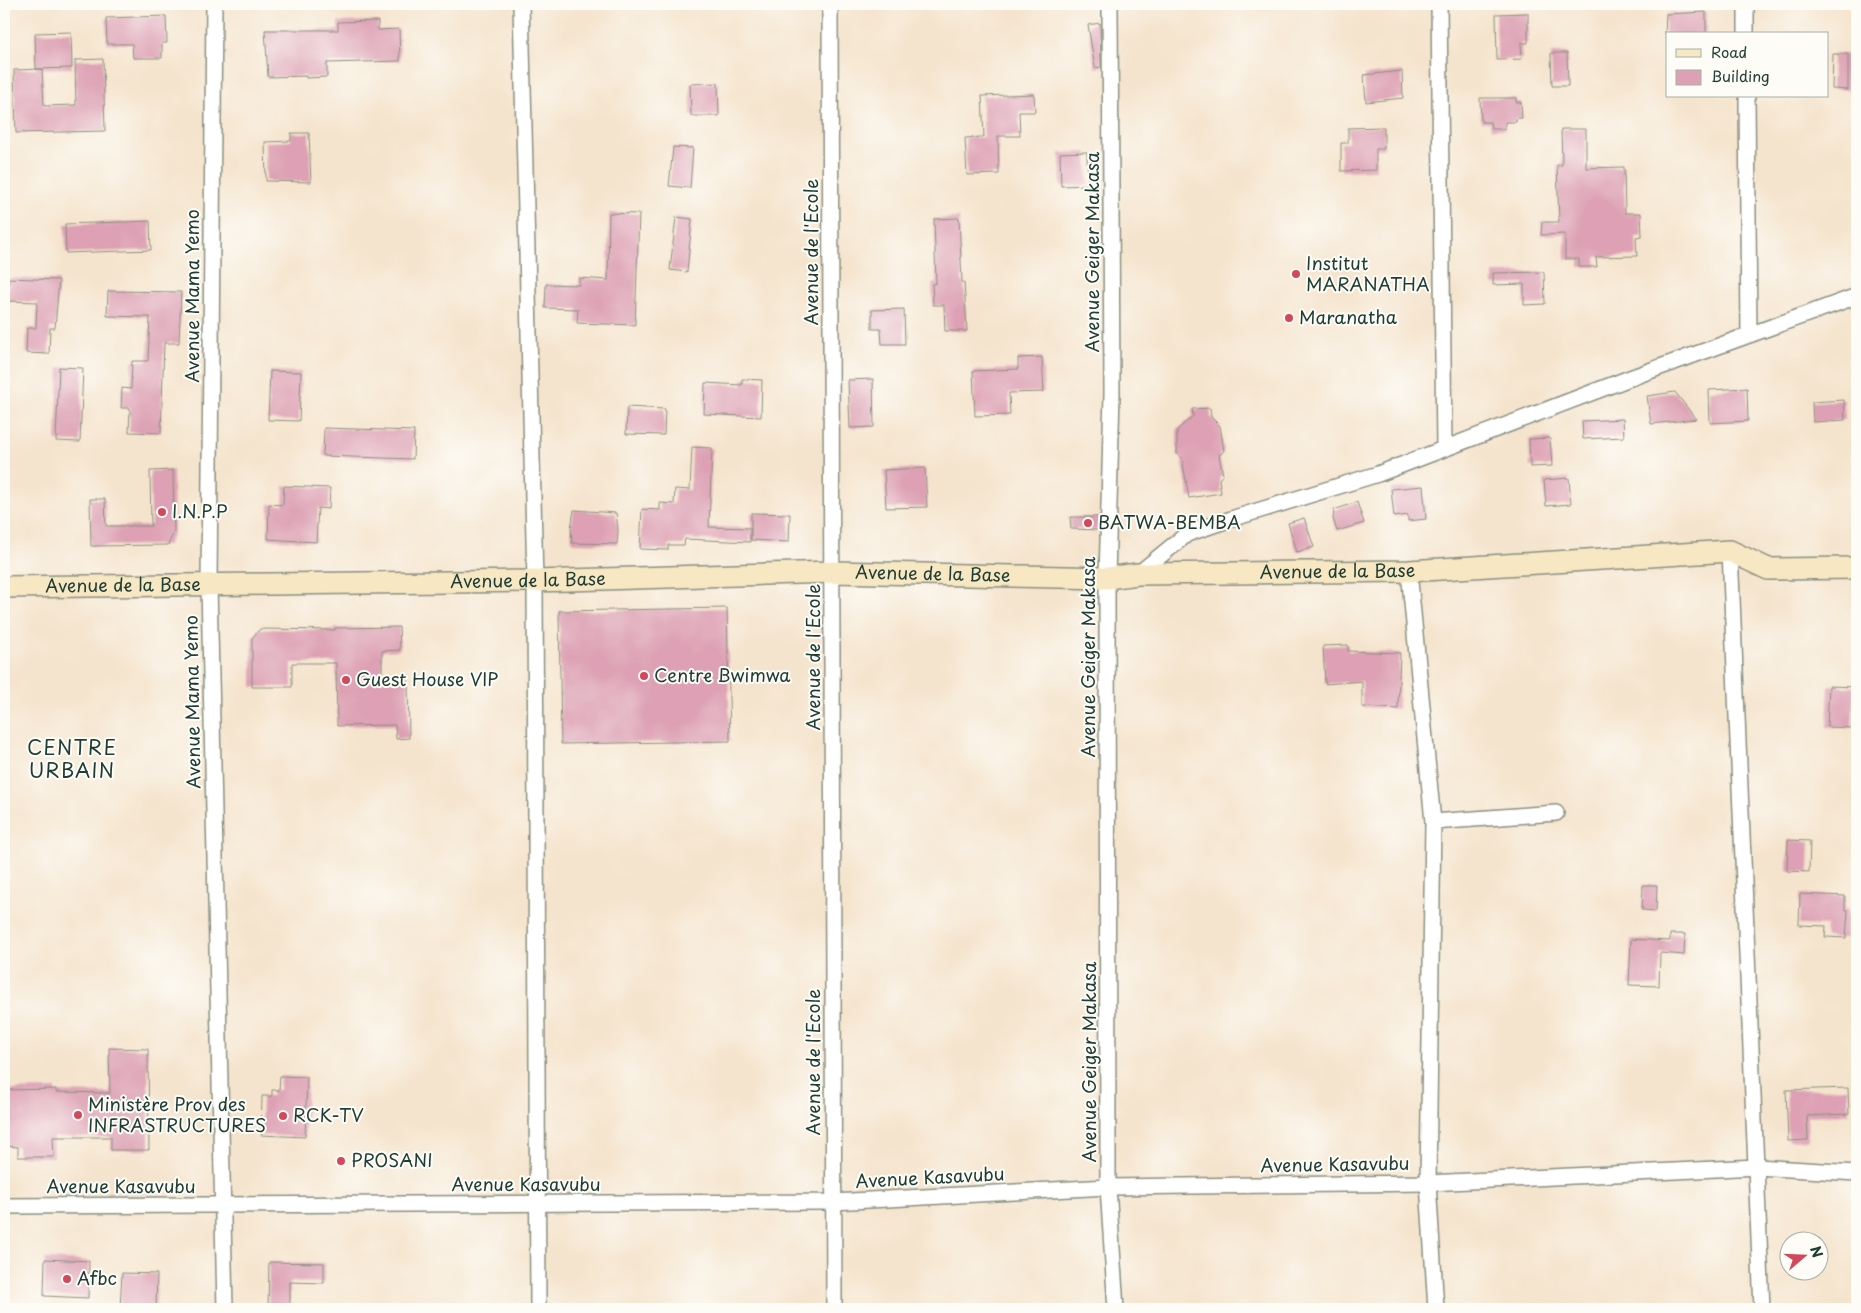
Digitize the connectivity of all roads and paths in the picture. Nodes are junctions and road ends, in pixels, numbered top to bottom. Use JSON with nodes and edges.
{"nodes":[{"id":1,"x":214,"y":4,"type":"edge"},
{"id":2,"x":521,"y":4,"type":"edge"},
{"id":3,"x":830,"y":4,"type":"edge"},
{"id":4,"x":1110,"y":4,"type":"edge"},
{"id":5,"x":1439,"y":4,"type":"edge"},
{"id":6,"x":1746,"y":4,"type":"edge"},
{"id":7,"x":1746,"y":32,"type":"edge"},
{"id":8,"x":1747,"y":98,"type":"edge"},
{"id":9,"x":1857,"y":296,"type":"edge"},
{"id":10,"x":1749,"y":335,"type":"junction"},
{"id":11,"x":1444,"y":448,"type":"junction"},
{"id":12,"x":1730,"y":551,"type":"junction"},
{"id":13,"x":1857,"y":568,"type":"edge"},
{"id":14,"x":1409,"y":571,"type":"junction"},
{"id":15,"x":832,"y":572,"type":"junction"},
{"id":16,"x":1138,"y":574,"type":"junction"},
{"id":17,"x":1107,"y":578,"type":"junction"},
{"id":18,"x":535,"y":581,"type":"junction"},
{"id":19,"x":209,"y":585,"type":"junction"},
{"id":20,"x":4,"y":587,"type":"edge"},
{"id":21,"x":1556,"y":813,"type":"dead end"},
{"id":22,"x":1433,"y":822,"type":"junction"},
{"id":23,"x":1757,"y":1167,"type":"junction"},
{"id":24,"x":1857,"y":1173,"type":"edge"},
{"id":25,"x":1428,"y":1183,"type":"junction"},
{"id":26,"x":1108,"y":1187,"type":"junction"},
{"id":27,"x":833,"y":1202,"type":"junction"},
{"id":28,"x":538,"y":1204,"type":"junction"},
{"id":29,"x":224,"y":1205,"type":"junction"},
{"id":30,"x":4,"y":1206,"type":"edge"},
{"id":31,"x":225,"y":1309,"type":"edge"},
{"id":32,"x":538,"y":1309,"type":"edge"},
{"id":33,"x":834,"y":1309,"type":"edge"},
{"id":34,"x":1116,"y":1309,"type":"edge"},
{"id":35,"x":1436,"y":1309,"type":"edge"},
{"id":36,"x":1762,"y":1309,"type":"edge"}],
"edges":[{"from":1,"to":19,"type":"street","name":"Avenue Mama Yemo"},
{"from":2,"to":18,"type":"street"},
{"from":3,"to":15,"type":"street","name":"Avenue de l'Ecole"},
{"from":4,"to":17,"type":"street","name":"Avenue Geiger Makasa"},
{"from":5,"to":11,"type":"street"},
{"from":6,"to":7,"type":"street"},
{"from":8,"to":10,"type":"street"},
{"from":9,"to":10,"type":"street"},
{"from":10,"to":11,"type":"street"},
{"from":11,"to":16,"type":"street"},
{"from":12,"to":13,"type":"main road","name":"Avenue de la Base"},
{"from":12,"to":14,"type":"main road","name":"Avenue de la Base"},
{"from":12,"to":23,"type":"street"},
{"from":14,"to":16,"type":"main road","name":"Avenue de la Base"},
{"from":14,"to":22,"type":"street"},
{"from":15,"to":17,"type":"main road","name":"Avenue de la Base"},
{"from":15,"to":18,"type":"main road","name":"Avenue de la Base"},
{"from":15,"to":27,"type":"street","name":"Avenue de l'Ecole"},
{"from":16,"to":17,"type":"main road","name":"Avenue de la Base"},
{"from":17,"to":26,"type":"street","name":"Avenue Geiger Makasa"},
{"from":18,"to":19,"type":"main road","name":"Avenue de la Base"},
{"from":18,"to":28,"type":"street"},
{"from":19,"to":20,"type":"main road","name":"Avenue de la Base"},
{"from":19,"to":29,"type":"street","name":"Avenue Mama Yemo"},
{"from":21,"to":22,"type":"street"},
{"from":22,"to":25,"type":"street"},
{"from":23,"to":24,"type":"street","name":"Avenue Kasavubu"},
{"from":23,"to":25,"type":"street","name":"Avenue Kasavubu"},
{"from":23,"to":36,"type":"street"},
{"from":25,"to":26,"type":"street","name":"Avenue Kasavubu"},
{"from":25,"to":35,"type":"street"},
{"from":26,"to":27,"type":"street","name":"Avenue Kasavubu"},
{"from":26,"to":34,"type":"street","name":"Avenue Geiger Makasa"},
{"from":27,"to":28,"type":"street","name":"Avenue Kasavubu"},
{"from":27,"to":33,"type":"street","name":"Avenue de l'Ecole"},
{"from":28,"to":29,"type":"street","name":"Avenue Kasavubu"},
{"from":28,"to":32,"type":"street"},
{"from":29,"to":30,"type":"street","name":"Avenue Kasavubu"},
{"from":29,"to":31,"type":"street","name":"Avenue Mama Yemo"}]}
